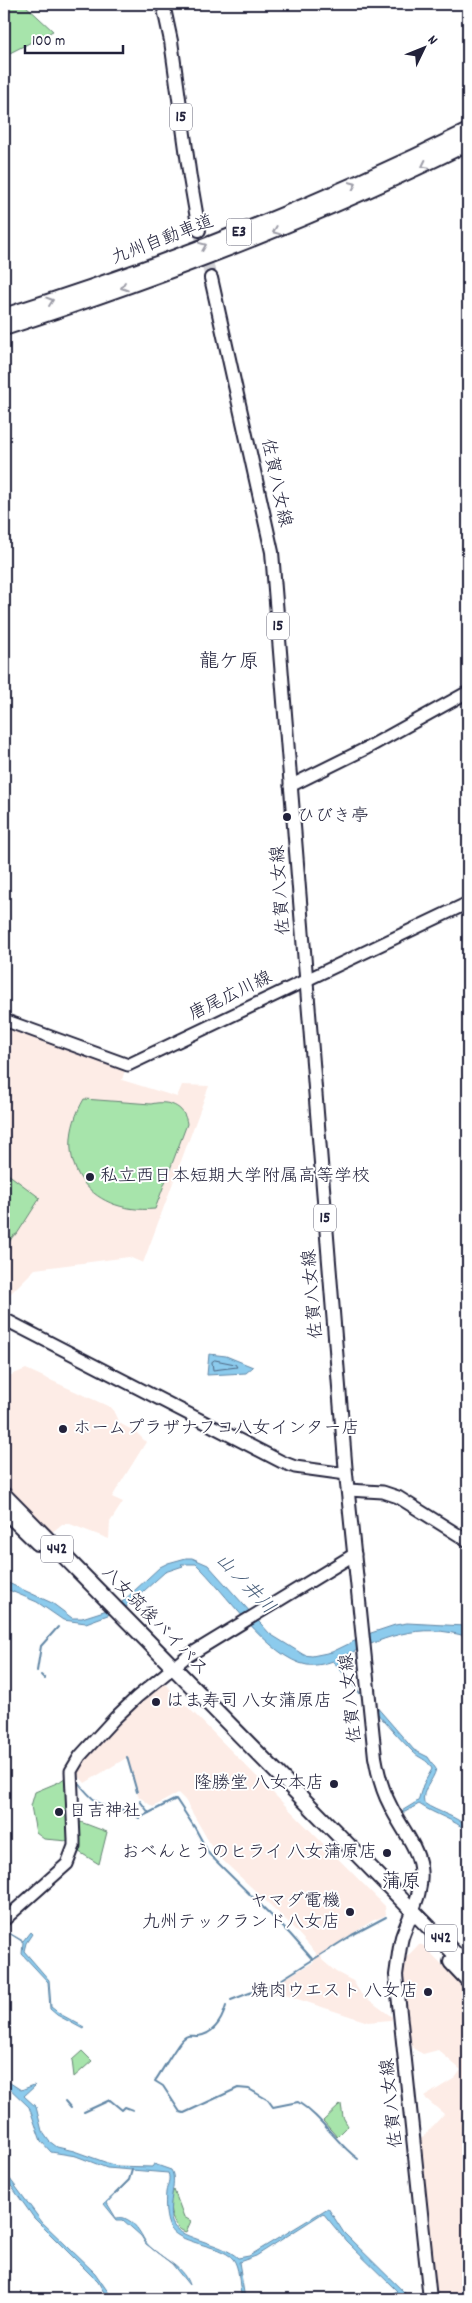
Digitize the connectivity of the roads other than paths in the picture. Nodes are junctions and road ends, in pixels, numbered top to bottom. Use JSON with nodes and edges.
{"nodes":[{"id":1,"x":163,"y":4,"type":"edge"},
{"id":2,"x":468,"y":131,"type":"edge"},
{"id":3,"x":468,"y":143,"type":"edge"},
{"id":4,"x":200,"y":230,"type":"tunnel mouth"},
{"id":5,"x":211,"y":278,"type":"tunnel mouth"},
{"id":6,"x":4,"y":316,"type":"edge"},
{"id":7,"x":4,"y":328,"type":"edge"},
{"id":8,"x":468,"y":692,"type":"edge"},
{"id":9,"x":290,"y":786,"type":"junction"},
{"id":10,"x":468,"y":903,"type":"edge"},
{"id":11,"x":306,"y":980,"type":"junction"},
{"id":12,"x":4,"y":1020,"type":"edge"},
{"id":13,"x":4,"y":1319,"type":"edge"},
{"id":14,"x":346,"y":1474,"type":"junction"},
{"id":15,"x":348,"y":1490,"type":"junction"},
{"id":16,"x":4,"y":1495,"type":"edge"},
{"id":17,"x":4,"y":1510,"type":"edge"},
{"id":18,"x":468,"y":1541,"type":"edge"},
{"id":19,"x":355,"y":1554,"type":"junction"},
{"id":20,"x":111,"y":1610,"type":"junction"},
{"id":21,"x":169,"y":1670,"type":"junction"},
{"id":22,"x":412,"y":1915,"type":"junction"},
{"id":23,"x":4,"y":1920,"type":"edge"},
{"id":24,"x":468,"y":1966,"type":"edge"},
{"id":25,"x":468,"y":1980,"type":"edge"},
{"id":26,"x":430,"y":2299,"type":"edge"}],
"edges":[{"from":1,"to":4,"type":"main road","number":"15"},
{"from":6,"to":2,"type":"highway","name":"九州自動車道","number":"E3","one_way":true},
{"from":3,"to":7,"type":"highway","name":"九州自動車道","number":"E3","one_way":true},
{"from":5,"to":9,"type":"main road","name":"佐賀八女線","number":"15"},
{"from":8,"to":9,"type":"street"},
{"from":9,"to":11,"type":"main road","name":"佐賀八女線","number":"15"},
{"from":10,"to":11,"type":"street","name":"唐尾広川線"},
{"from":11,"to":12,"type":"street","name":"唐尾広川線"},
{"from":11,"to":14,"type":"main road","name":"佐賀八女線","number":"15"},
{"from":13,"to":14,"type":"street"},
{"from":14,"to":15,"type":"main road","name":"佐賀八女線","number":"15"},
{"from":15,"to":18,"type":"street"},
{"from":15,"to":19,"type":"main road","name":"佐賀八女線","number":"15"},
{"from":16,"to":20,"type":"highway","name":"八女筑後バイパス","number":"442"},
{"from":17,"to":20,"type":"highway","name":"八女筑後バイパス","number":"442"},
{"from":19,"to":21,"type":"street"},
{"from":19,"to":22,"type":"main road","name":"佐賀八女線","number":"15"},
{"from":20,"to":21,"type":"highway","name":"八女筑後バイパス","number":"442"},
{"from":21,"to":22,"type":"highway","name":"八女筑後バイパス","number":"442"},
{"from":21,"to":23,"type":"street"},
{"from":22,"to":24,"type":"highway","name":"八女筑後バイパス","number":"442"},
{"from":22,"to":25,"type":"highway","name":"八女筑後バイパス","number":"442"},
{"from":22,"to":26,"type":"main road","name":"佐賀八女線","number":"15"}]}
